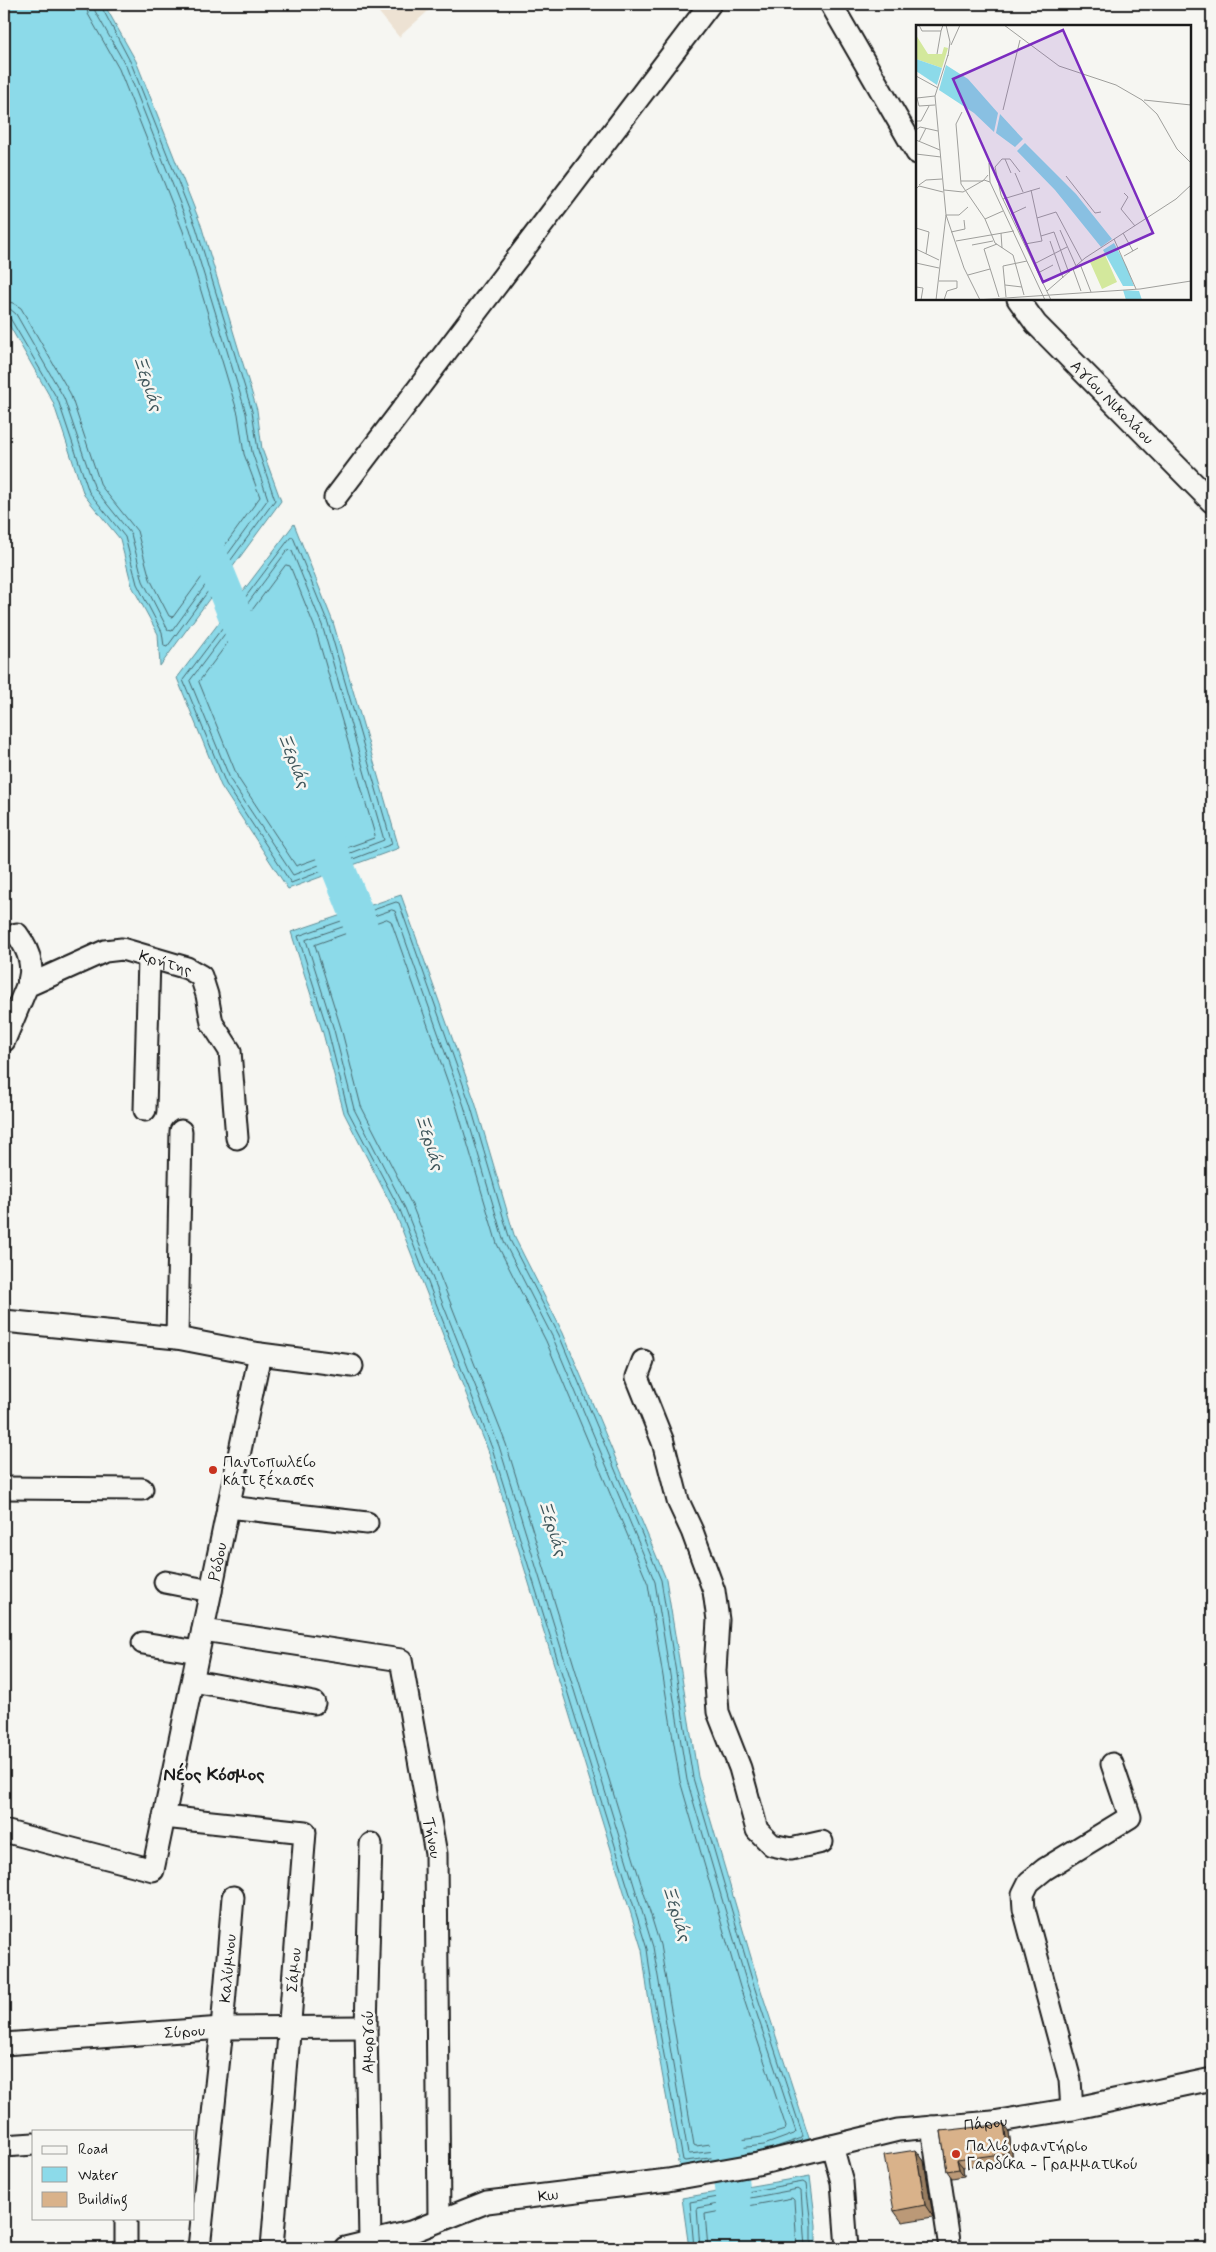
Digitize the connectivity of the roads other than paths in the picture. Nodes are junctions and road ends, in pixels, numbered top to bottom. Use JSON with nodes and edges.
{"nodes":[{"id":1,"x":710,"y":4,"type":"edge"},
{"id":2,"x":831,"y":4,"type":"edge"},
{"id":3,"x":916,"y":151,"type":"edge"},
{"id":4,"x":1019,"y":300,"type":"edge"},
{"id":5,"x":335,"y":498,"type":"dead end"},
{"id":6,"x":1212,"y":502,"type":"edge"},
{"id":7,"x":17,"y":934,"type":"dead end"},
{"id":8,"x":149,"y":958,"type":"junction"},
{"id":9,"x":27,"y":986,"type":"junction"},
{"id":10,"x":4,"y":1041,"type":"edge"},
{"id":11,"x":145,"y":1110,"type":"dead end"},
{"id":12,"x":181,"y":1131,"type":"dead end"},
{"id":13,"x":237,"y":1138,"type":"dead end"},
{"id":14,"x":4,"y":1321,"type":"edge"},
{"id":15,"x":177,"y":1338,"type":"junction"},
{"id":16,"x":260,"y":1354,"type":"junction"},
{"id":17,"x":643,"y":1361,"type":"dead end"},
{"id":18,"x":352,"y":1366,"type":"dead end"},
{"id":19,"x":4,"y":1488,"type":"edge"},
{"id":20,"x":142,"y":1489,"type":"dead end"},
{"id":21,"x":228,"y":1507,"type":"junction"},
{"id":22,"x":367,"y":1523,"type":"dead end"},
{"id":23,"x":165,"y":1582,"type":"dead end"},
{"id":24,"x":211,"y":1592,"type":"junction"},
{"id":25,"x":203,"y":1630,"type":"junction"},
{"id":26,"x":143,"y":1643,"type":"dead end"},
{"id":27,"x":198,"y":1652,"type":"junction"},
{"id":28,"x":192,"y":1681,"type":"junction"},
{"id":29,"x":314,"y":1703,"type":"dead end"},
{"id":30,"x":1112,"y":1764,"type":"dead end"},
{"id":31,"x":164,"y":1817,"type":"junction"},
{"id":32,"x":4,"y":1831,"type":"edge"},
{"id":33,"x":822,"y":1842,"type":"dead end"},
{"id":34,"x":371,"y":1844,"type":"dead end"},
{"id":35,"x":232,"y":1897,"type":"dead end"},
{"id":36,"x":288,"y":2027,"type":"junction"},
{"id":37,"x":366,"y":2027,"type":"junction"},
{"id":38,"x":222,"y":2028,"type":"junction"},
{"id":39,"x":4,"y":2044,"type":"edge"},
{"id":40,"x":1212,"y":2079,"type":"edge"},
{"id":41,"x":1072,"y":2109,"type":"junction"},
{"id":42,"x":932,"y":2127,"type":"junction"},
{"id":43,"x":32,"y":2144,"type":"edge"},
{"id":44,"x":4,"y":2146,"type":"edge"},
{"id":45,"x":832,"y":2146,"type":"junction"},
{"id":46,"x":758,"y":2164,"type":"joint"},
{"id":47,"x":440,"y":2219,"type":"junction"},
{"id":48,"x":126,"y":2220,"type":"edge"},
{"id":49,"x":410,"y":2240,"type":"edge"},
{"id":50,"x":370,"y":2241,"type":"junction"},
{"id":51,"x":126,"y":2248,"type":"edge"},
{"id":52,"x":199,"y":2248,"type":"edge"},
{"id":53,"x":272,"y":2248,"type":"edge"},
{"id":54,"x":345,"y":2248,"type":"edge"},
{"id":55,"x":847,"y":2248,"type":"edge"},
{"id":56,"x":950,"y":2248,"type":"edge"}],
"edges":[{"from":1,"to":5,"type":"street"},
{"from":2,"to":3,"type":"street"},
{"from":4,"to":6,"type":"street","name":"Αγίου Νικολάου"},
{"from":7,"to":9,"type":"street"},
{"from":8,"to":9,"type":"street","name":"Κρήτης"},
{"from":8,"to":11,"type":"street"},
{"from":8,"to":13,"type":"street","name":"Κρήτης"},
{"from":9,"to":10,"type":"street"},
{"from":12,"to":15,"type":"street"},
{"from":14,"to":15,"type":"street"},
{"from":15,"to":16,"type":"street"},
{"from":16,"to":18,"type":"street"},
{"from":16,"to":21,"type":"street","name":"Ρόδου"},
{"from":17,"to":33,"type":"street"},
{"from":19,"to":20,"type":"street"},
{"from":21,"to":22,"type":"street"},
{"from":21,"to":24,"type":"street","name":"Ρόδου"},
{"from":23,"to":24,"type":"street"},
{"from":24,"to":25,"type":"street","name":"Ρόδου"},
{"from":25,"to":27,"type":"street","name":"Ρόδου"},
{"from":25,"to":47,"type":"street","name":"Τήνου"},
{"from":26,"to":27,"type":"street"},
{"from":27,"to":28,"type":"street","name":"Ρόδου"},
{"from":28,"to":29,"type":"street"},
{"from":28,"to":31,"type":"street","name":"Ρόδου"},
{"from":30,"to":41,"type":"street"},
{"from":31,"to":32,"type":"street","name":"Ρόδου"},
{"from":31,"to":36,"type":"street","name":"Σάμου"},
{"from":34,"to":37,"type":"street","name":"Αμοργού"},
{"from":35,"to":38,"type":"street","name":"Καλύμνου"},
{"from":36,"to":37,"type":"street","name":"Σύρου"},
{"from":36,"to":38,"type":"street","name":"Σύρου"},
{"from":36,"to":53,"type":"street","name":"Σάμου"},
{"from":37,"to":50,"type":"street","name":"Αμοργού"},
{"from":38,"to":39,"type":"street","name":"Σύρου"},
{"from":38,"to":52,"type":"street","name":"Καλύμνου"},
{"from":40,"to":41,"type":"street","name":"Πάρου"},
{"from":41,"to":42,"type":"street","name":"Πάρου"},
{"from":42,"to":45,"type":"street","name":"Πάρου"},
{"from":42,"to":56,"type":"street"},
{"from":43,"to":44,"type":"street"},
{"from":45,"to":46,"type":"street","name":"Πάρου"},
{"from":45,"to":55,"type":"street"},
{"from":46,"to":47,"type":"street","name":"Κω"},
{"from":47,"to":49,"type":"street","name":"Κω"},
{"from":48,"to":51,"type":"street"},
{"from":49,"to":50,"type":"street","name":"Κω"},
{"from":50,"to":54,"type":"street","name":"Κω"}]}
